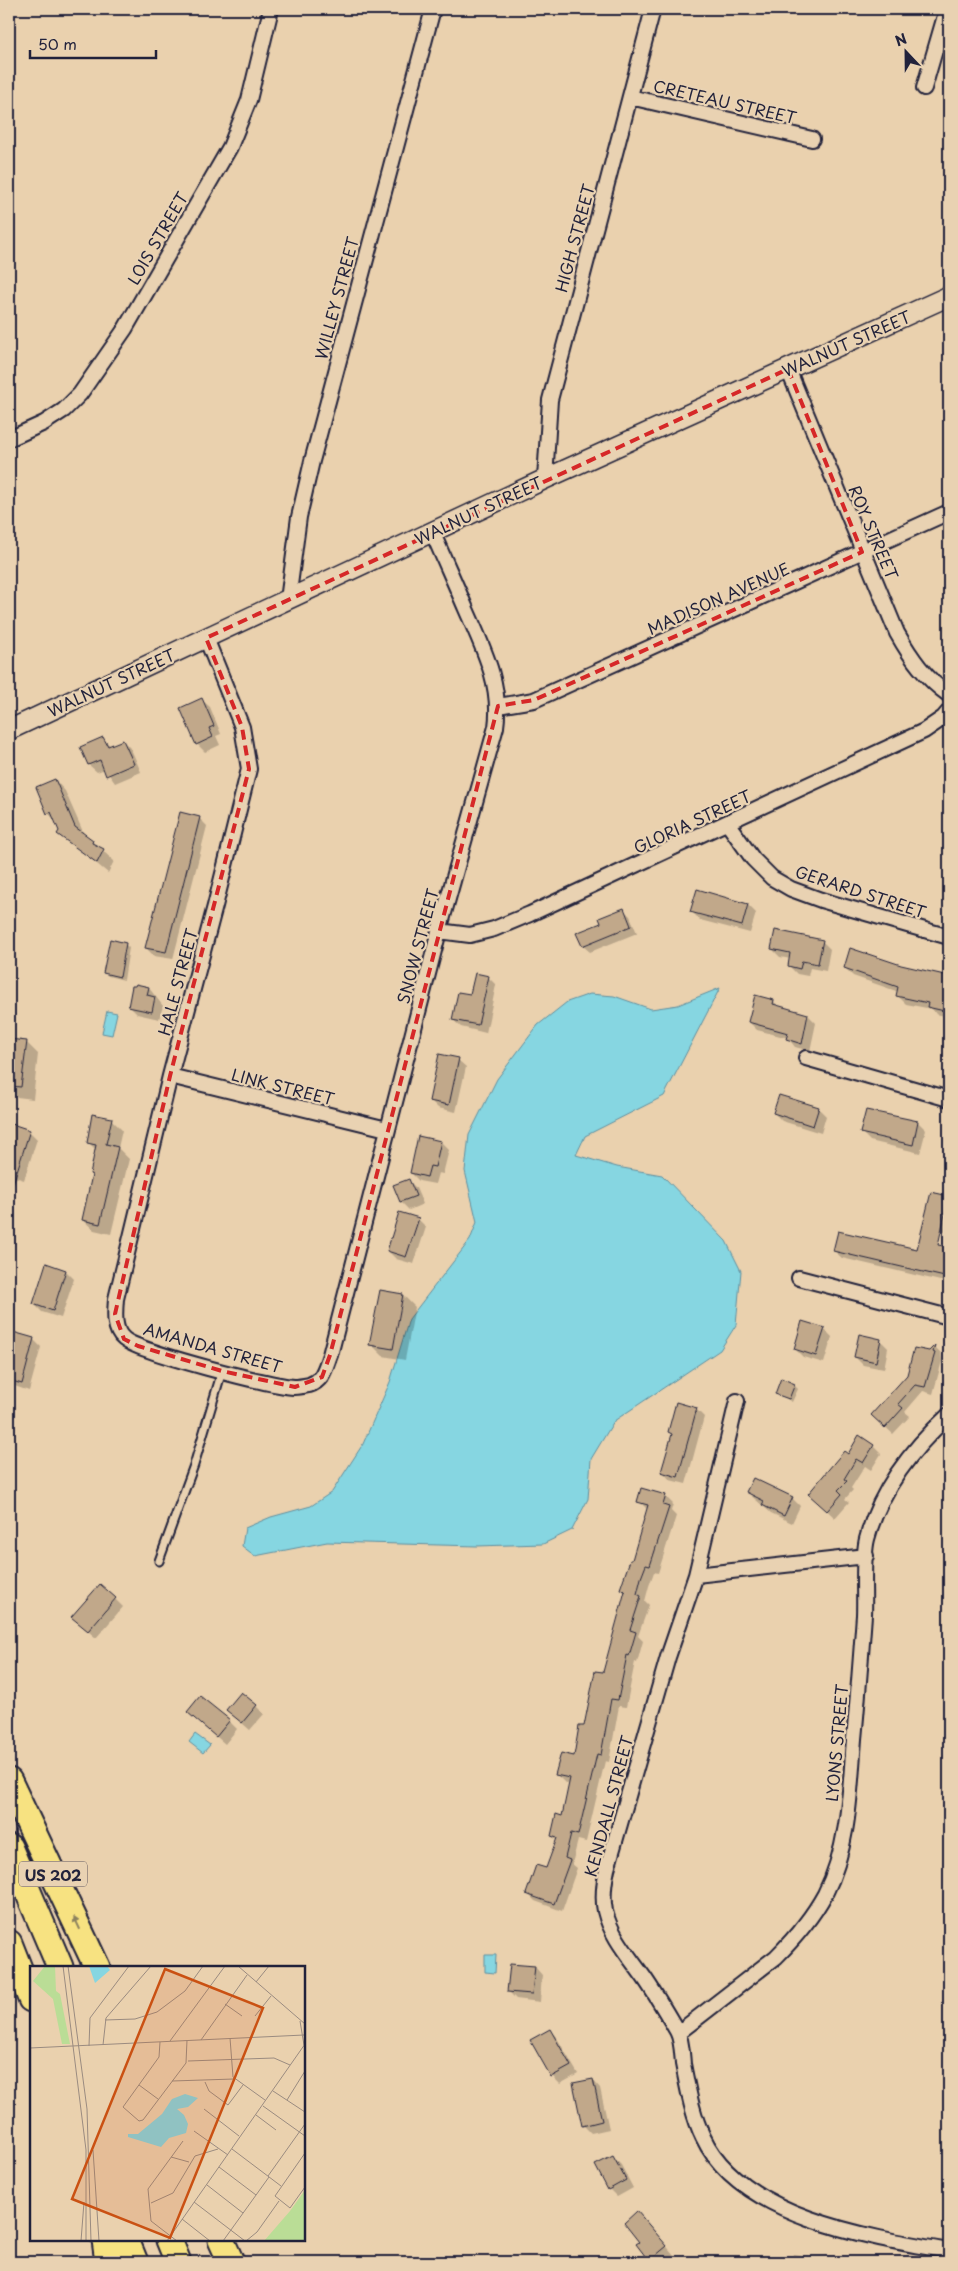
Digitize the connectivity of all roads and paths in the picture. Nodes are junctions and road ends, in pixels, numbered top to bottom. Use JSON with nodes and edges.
{"nodes":[{"id":1,"x":271,"y":9,"type":"edge"},
{"id":2,"x":433,"y":9,"type":"edge"},
{"id":3,"x":652,"y":9,"type":"edge"},
{"id":4,"x":947,"y":9,"type":"edge"},
{"id":5,"x":924,"y":88,"type":"dead end"},
{"id":6,"x":630,"y":96,"type":"junction"},
{"id":7,"x":812,"y":139,"type":"dead end"},
{"id":8,"x":949,"y":296,"type":"edge"},
{"id":9,"x":788,"y":369,"type":"junction"},
{"id":10,"x":9,"y":439,"type":"edge"},
{"id":11,"x":544,"y":479,"type":"junction"},
{"id":12,"x":949,"y":512,"type":"edge"},
{"id":13,"x":432,"y":531,"type":"junction"},
{"id":14,"x":862,"y":552,"type":"junction"},
{"id":15,"x":288,"y":600,"type":"junction"},
{"id":16,"x":206,"y":638,"type":"junction"},
{"id":17,"x":949,"y":695,"type":"edge"},
{"id":18,"x":498,"y":706,"type":"junction"},
{"id":19,"x":949,"y":711,"type":"edge"},
{"id":20,"x":9,"y":730,"type":"edge"},
{"id":21,"x":728,"y":824,"type":"junction"},
{"id":22,"x":439,"y":931,"type":"junction"},
{"id":23,"x":949,"y":936,"type":"edge"},
{"id":24,"x":806,"y":1058,"type":"dead end"},
{"id":25,"x":170,"y":1076,"type":"junction"},
{"id":26,"x":949,"y":1099,"type":"edge"},
{"id":27,"x":387,"y":1129,"type":"junction"},
{"id":28,"x":799,"y":1278,"type":"dead end"},
{"id":29,"x":949,"y":1317,"type":"edge"},
{"id":30,"x":124,"y":1339,"type":"joint"},
{"id":31,"x":222,"y":1371,"type":"junction"},
{"id":32,"x":322,"y":1377,"type":"joint"},
{"id":33,"x":737,"y":1401,"type":"dead end"},
{"id":34,"x":949,"y":1415,"type":"edge"},
{"id":35,"x":866,"y":1556,"type":"junction"},
{"id":36,"x":159,"y":1561,"type":"dead end"},
{"id":37,"x":696,"y":1575,"type":"junction"},
{"id":38,"x":9,"y":1781,"type":"edge"},
{"id":39,"x":9,"y":1847,"type":"edge"},
{"id":40,"x":9,"y":1943,"type":"edge"},
{"id":41,"x":60,"y":1966,"type":"edge"},
{"id":42,"x":97,"y":1966,"type":"edge"},
{"id":43,"x":30,"y":1996,"type":"edge"},
{"id":44,"x":678,"y":2033,"type":"junction"},
{"id":45,"x":105,"y":2241,"type":"edge"},
{"id":46,"x":126,"y":2241,"type":"edge"},
{"id":47,"x":169,"y":2241,"type":"edge"},
{"id":48,"x":221,"y":2241,"type":"edge"},
{"id":49,"x":949,"y":2251,"type":"edge"},
{"id":50,"x":108,"y":2262,"type":"edge"},
{"id":51,"x":135,"y":2262,"type":"edge"},
{"id":52,"x":178,"y":2262,"type":"edge"},
{"id":53,"x":231,"y":2262,"type":"edge"}],
"edges":[{"from":1,"to":10,"type":"street","name":"LOIS STREET"},
{"from":2,"to":15,"type":"street","name":"WILLEY STREET"},
{"from":3,"to":6,"type":"street","name":"HIGH STREET"},
{"from":4,"to":5,"type":"street"},
{"from":6,"to":7,"type":"street","name":"CRETEAU STREET"},
{"from":6,"to":11,"type":"street","name":"HIGH STREET"},
{"from":8,"to":9,"type":"main road","name":"WALNUT STREET"},
{"from":9,"to":11,"type":"main road","name":"WALNUT STREET"},
{"from":9,"to":14,"type":"street","name":"ROY STREET"},
{"from":11,"to":13,"type":"main road","name":"WALNUT STREET"},
{"from":12,"to":14,"type":"street","name":"MADISON AVENUE"},
{"from":13,"to":15,"type":"main road","name":"WALNUT STREET"},
{"from":13,"to":18,"type":"street","name":"SNOW STREET"},
{"from":14,"to":17,"type":"street","name":"ROY STREET"},
{"from":14,"to":18,"type":"street","name":"MADISON AVENUE"},
{"from":15,"to":16,"type":"main road","name":"WALNUT STREET"},
{"from":16,"to":20,"type":"main road","name":"WALNUT STREET"},
{"from":16,"to":25,"type":"street","name":"HALE STREET"},
{"from":18,"to":22,"type":"street","name":"SNOW STREET"},
{"from":19,"to":21,"type":"street","name":"GLORIA STREET"},
{"from":21,"to":22,"type":"street","name":"GLORIA STREET"},
{"from":21,"to":23,"type":"street","name":"GERARD STREET"},
{"from":22,"to":27,"type":"street","name":"SNOW STREET"},
{"from":24,"to":26,"type":"street"},
{"from":25,"to":27,"type":"street","name":"LINK STREET"},
{"from":25,"to":30,"type":"street","name":"HALE STREET"},
{"from":27,"to":32,"type":"street","name":"SNOW STREET"},
{"from":28,"to":29,"type":"street"},
{"from":30,"to":31,"type":"street","name":"AMANDA STREET"},
{"from":31,"to":32,"type":"street","name":"AMANDA STREET"},
{"from":31,"to":36,"type":"lane"},
{"from":33,"to":37,"type":"street","name":"KENDALL STREET"},
{"from":34,"to":35,"type":"street","name":"LYONS STREET"},
{"from":35,"to":37,"type":"street"},
{"from":35,"to":44,"type":"street","name":"LYONS STREET"},
{"from":37,"to":44,"type":"street","name":"KENDALL STREET"},
{"from":42,"to":38,"type":"highway","number":"US 202","one_way":true},
{"from":39,"to":41,"type":"highway"},
{"from":40,"to":43,"type":"highway"},
{"from":44,"to":49,"type":"street"},
{"from":45,"to":50,"type":"highway"},
{"from":46,"to":51,"type":"highway"},
{"from":47,"to":52,"type":"highway"},
{"from":48,"to":53,"type":"highway"}]}
